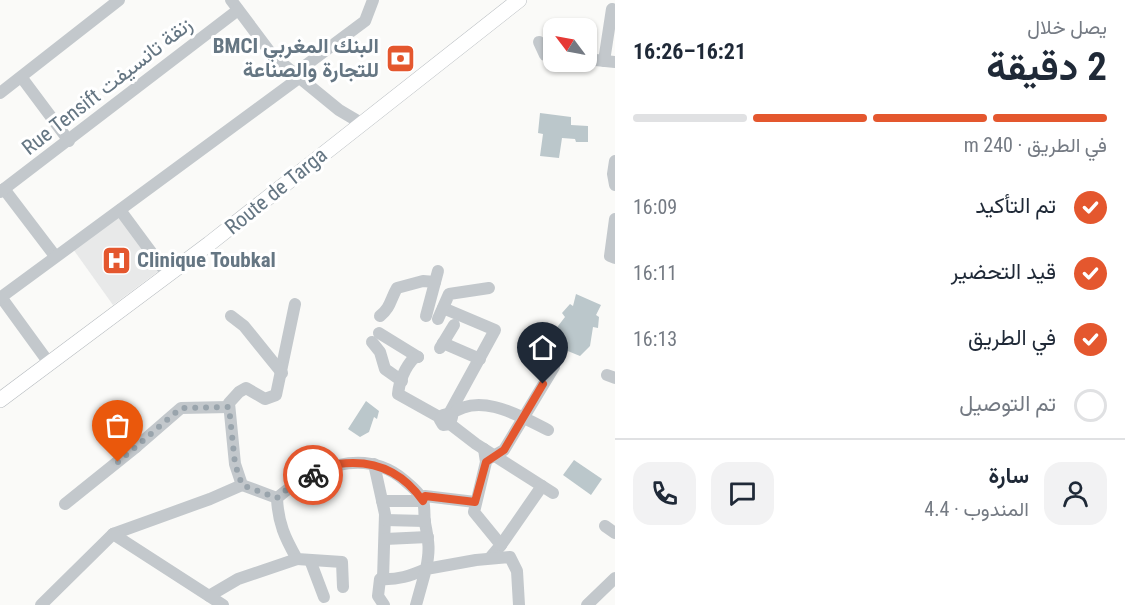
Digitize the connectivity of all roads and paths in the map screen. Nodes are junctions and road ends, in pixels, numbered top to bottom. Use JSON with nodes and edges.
{"nodes":[{"id":1,"x":119,"y":0,"type":"edge"},
{"id":2,"x":373,"y":0,"type":"edge"},
{"id":3,"x":519,"y":0,"type":"edge"},
{"id":4,"x":235,"y":5,"type":"edge"},
{"id":5,"x":612,"y":9,"type":"dead end"},
{"id":6,"x":539,"y":42,"type":"dead end"},
{"id":7,"x":543,"y":51,"type":"edge"},
{"id":8,"x":610,"y":61,"type":"edge"},
{"id":9,"x":296,"y":76,"type":"junction"},
{"id":10,"x":22,"y":78,"type":"junction"},
{"id":11,"x":0,"y":93,"type":"edge"},
{"id":12,"x":361,"y":123,"type":"junction"},
{"id":13,"x":69,"y":141,"type":"junction"},
{"id":14,"x":615,"y":161,"type":"edge"},
{"id":15,"x":615,"y":185,"type":"edge"},
{"id":16,"x":2,"y":191,"type":"edge"},
{"id":17,"x":120,"y":210,"type":"junction"},
{"id":18,"x":615,"y":219,"type":"edge"},
{"id":19,"x":56,"y":256,"type":"junction"},
{"id":20,"x":615,"y":258,"type":"edge"},
{"id":21,"x":168,"y":275,"type":"junction"},
{"id":22,"x":489,"y":288,"type":"dead end"},
{"id":23,"x":0,"y":298,"type":"edge"},
{"id":24,"x":295,"y":304,"type":"dead end"},
{"id":25,"x":436,"y":314,"type":"junction"},
{"id":26,"x":231,"y":316,"type":"dead end"},
{"id":27,"x":380,"y":316,"type":"dead end"},
{"id":28,"x":454,"y":325,"type":"dead end"},
{"id":29,"x":480,"y":359,"type":"junction"},
{"id":30,"x":49,"y":363,"type":"junction"},
{"id":31,"x":554,"y":367,"type":"dead end"},
{"id":32,"x":282,"y":373,"type":"junction"},
{"id":33,"x":402,"y":381,"type":"junction"},
{"id":34,"x":0,"y":400,"type":"edge"},
{"id":35,"x":229,"y":407,"type":"junction"},
{"id":36,"x":107,"y":411,"type":"dead end"},
{"id":37,"x":523,"y":417,"type":"junction"},
{"id":38,"x":447,"y":418,"type":"junction"},
{"id":39,"x":548,"y":430,"type":"dead end"},
{"id":40,"x":136,"y":447,"type":"junction"},
{"id":41,"x":488,"y":455,"type":"junction"},
{"id":42,"x":374,"y":464,"type":"junction"},
{"id":43,"x":242,"y":485,"type":"junction"},
{"id":44,"x":277,"y":498,"type":"junction"},
{"id":45,"x":382,"y":501,"type":"junction"},
{"id":46,"x":423,"y":501,"type":"junction"},
{"id":47,"x":475,"y":502,"type":"junction"},
{"id":48,"x":65,"y":504,"type":"dead end"},
{"id":49,"x":385,"y":520,"type":"junction"},
{"id":50,"x":425,"y":521,"type":"junction"},
{"id":51,"x":113,"y":534,"type":"junction"},
{"id":52,"x":428,"y":537,"type":"junction"},
{"id":53,"x":385,"y":540,"type":"junction"},
{"id":54,"x":501,"y":545,"type":"junction"},
{"id":55,"x":490,"y":558,"type":"junction"},
{"id":56,"x":297,"y":559,"type":"junction"},
{"id":57,"x":310,"y":560,"type":"junction"},
{"id":58,"x":426,"y":569,"type":"junction"},
{"id":59,"x":615,"y":578,"type":"edge"},
{"id":60,"x":383,"y":579,"type":"junction"},
{"id":61,"x":343,"y":587,"type":"dead end"},
{"id":62,"x":209,"y":596,"type":"junction"},
{"id":63,"x":324,"y":597,"type":"dead end"},
{"id":64,"x":48,"y":603,"type":"edge"},
{"id":65,"x":223,"y":605,"type":"edge"},
{"id":66,"x":384,"y":605,"type":"edge"},
{"id":67,"x":416,"y":605,"type":"edge"},
{"id":68,"x":519,"y":605,"type":"edge"},
{"id":69,"x":587,"y":605,"type":"edge"}],
"edges":[{"from":1,"to":10,"type":"street"},
{"from":2,"to":9,"type":"street"},
{"from":3,"to":12,"type":"main road","name":"Route de Targa"},
{"from":4,"to":9,"type":"street"},
{"from":4,"to":13,"type":"street","name":"Rue Tensift زنقة تانسيفت"},
{"from":5,"to":8,"type":"street"},
{"from":6,"to":7,"type":"street"},
{"from":9,"to":12,"type":"street"},
{"from":9,"to":17,"type":"street"},
{"from":10,"to":11,"type":"street"},
{"from":10,"to":13,"type":"street"},
{"from":12,"to":21,"type":"main road","name":"Route de Targa"},
{"from":13,"to":16,"type":"street","name":"Rue Tensift زنقة تانسيفت"},
{"from":14,"to":15,"type":"street"},
{"from":16,"to":19,"type":"street"},
{"from":17,"to":19,"type":"street"},
{"from":17,"to":21,"type":"street"},
{"from":18,"to":20,"type":"street"},
{"from":19,"to":23,"type":"street"},
{"from":21,"to":30,"type":"main road","name":"Route de Targa"},
{"from":22,"to":25,"type":"street"},
{"from":23,"to":30,"type":"street"},
{"from":24,"to":32,"type":"street"},
{"from":25,"to":27,"type":"street"},
{"from":25,"to":29,"type":"street"},
{"from":26,"to":32,"type":"street"},
{"from":28,"to":29,"type":"street"},
{"from":29,"to":38,"type":"street"},
{"from":30,"to":34,"type":"main road","name":"Route de Targa"},
{"from":31,"to":37,"type":"street"},
{"from":32,"to":35,"type":"street"},
{"from":33,"to":33,"type":"street"},
{"from":33,"to":38,"type":"street"},
{"from":35,"to":40,"type":"street"},
{"from":35,"to":43,"type":"street"},
{"from":36,"to":40,"type":"street"},
{"from":37,"to":38,"type":"street"},
{"from":37,"to":39,"type":"street"},
{"from":37,"to":41,"type":"street"},
{"from":38,"to":41,"type":"street"},
{"from":40,"to":48,"type":"street"},
{"from":41,"to":47,"type":"street"},
{"from":41,"to":54,"type":"street"},
{"from":42,"to":44,"type":"street"},
{"from":42,"to":45,"type":"street"},
{"from":42,"to":46,"type":"street"},
{"from":43,"to":44,"type":"street"},
{"from":43,"to":51,"type":"street"},
{"from":44,"to":56,"type":"street"},
{"from":45,"to":46,"type":"street"},
{"from":45,"to":49,"type":"street"},
{"from":46,"to":47,"type":"street"},
{"from":46,"to":50,"type":"street"},
{"from":47,"to":54,"type":"street"},
{"from":49,"to":50,"type":"street"},
{"from":49,"to":53,"type":"street"},
{"from":50,"to":52,"type":"street"},
{"from":51,"to":62,"type":"street"},
{"from":51,"to":64,"type":"street"},
{"from":52,"to":53,"type":"street"},
{"from":52,"to":58,"type":"street"},
{"from":53,"to":60,"type":"street"},
{"from":54,"to":55,"type":"street"},
{"from":55,"to":58,"type":"street"},
{"from":55,"to":68,"type":"street"},
{"from":56,"to":57,"type":"street"},
{"from":56,"to":62,"type":"street"},
{"from":57,"to":61,"type":"street"},
{"from":57,"to":63,"type":"street"},
{"from":58,"to":60,"type":"street"},
{"from":58,"to":67,"type":"street"},
{"from":59,"to":69,"type":"street"},
{"from":60,"to":66,"type":"street"},
{"from":62,"to":65,"type":"street"}]}
